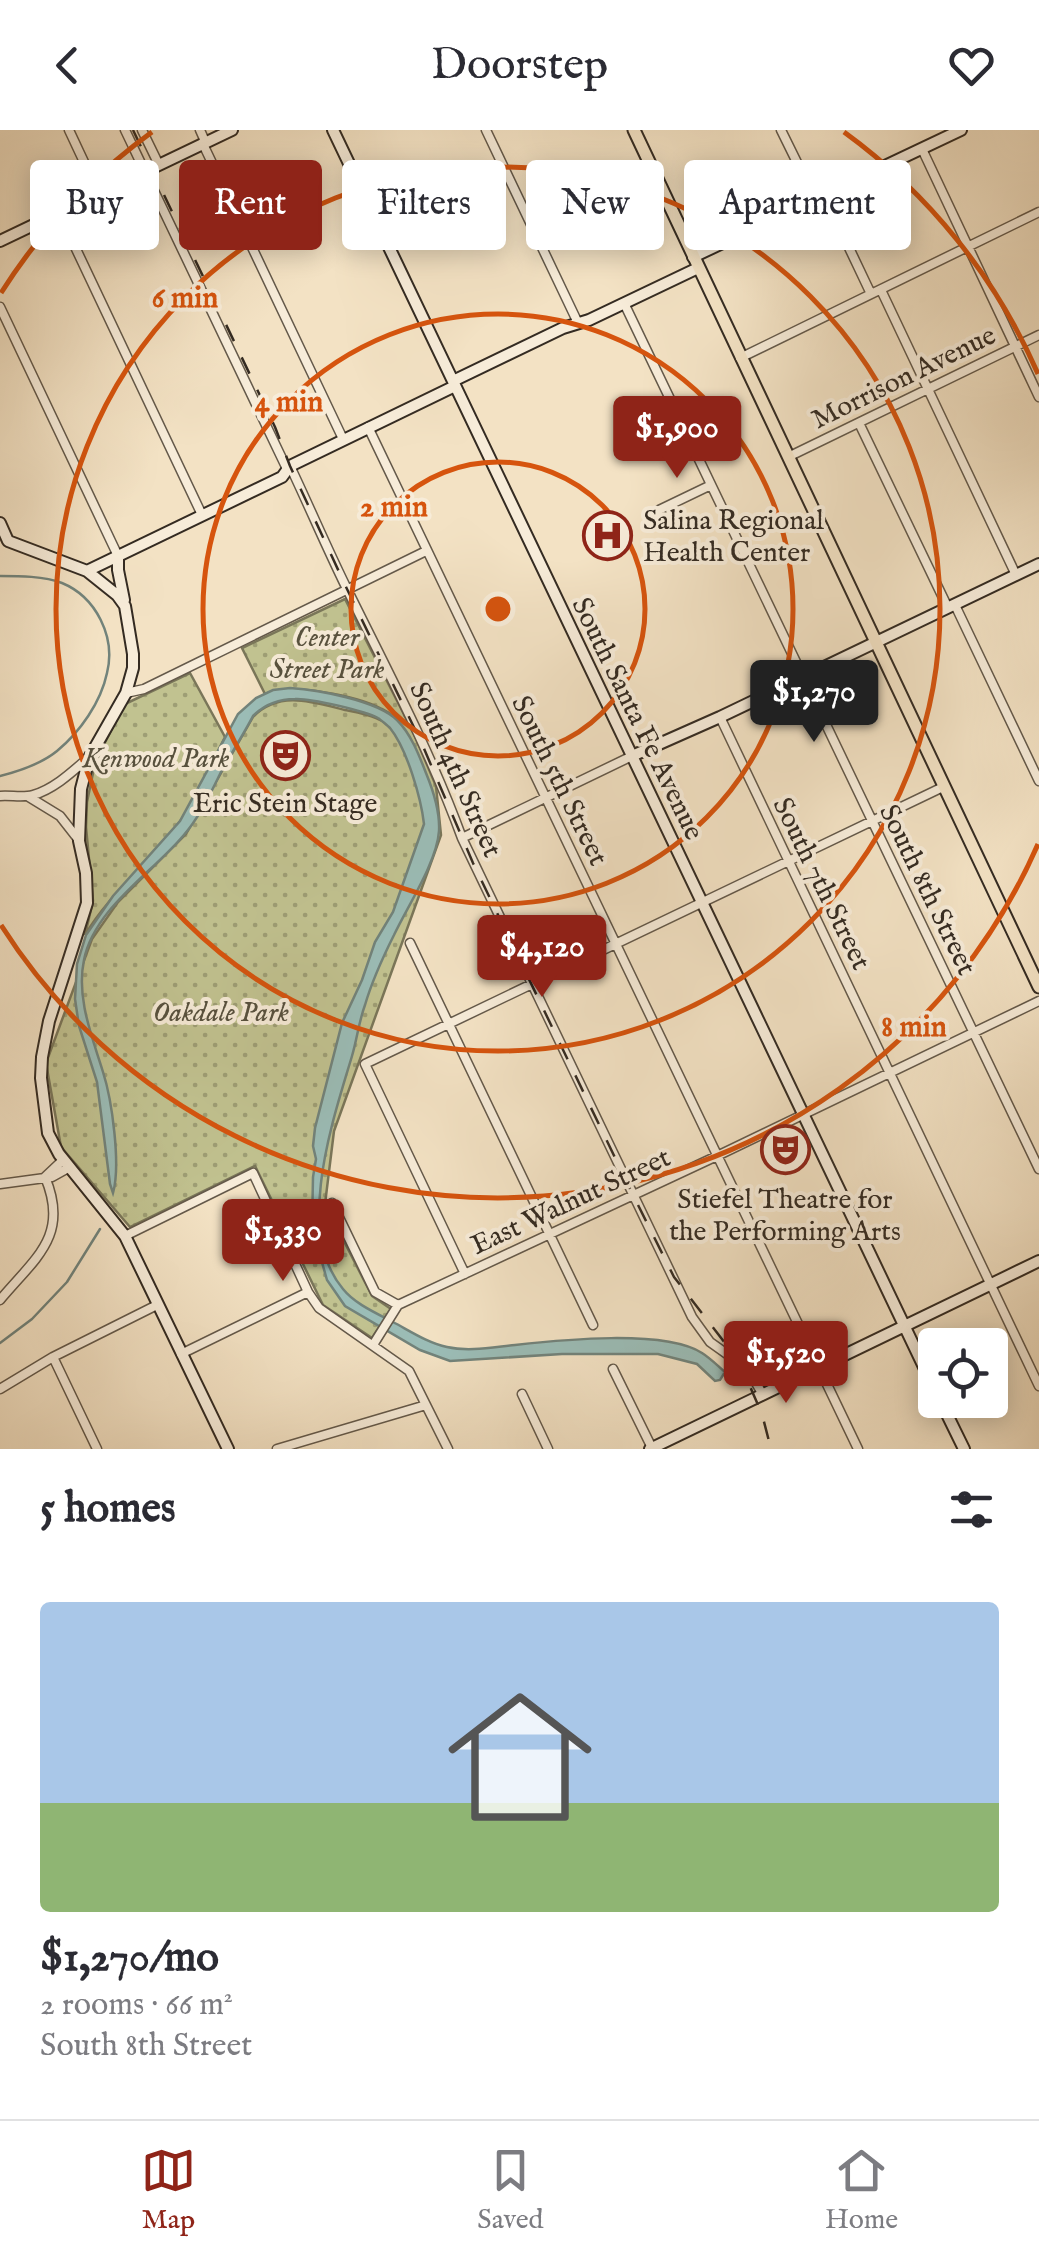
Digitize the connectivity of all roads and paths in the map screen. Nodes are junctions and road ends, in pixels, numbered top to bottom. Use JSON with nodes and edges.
{"nodes":[{"id":1,"x":68,"y":130,"type":"edge"},
{"id":2,"x":126,"y":130,"type":"edge"},
{"id":3,"x":142,"y":130,"type":"edge"},
{"id":4,"x":200,"y":130,"type":"edge"},
{"id":5,"x":232,"y":130,"type":"edge"},
{"id":6,"x":333,"y":130,"type":"edge"},
{"id":7,"x":486,"y":130,"type":"edge"},
{"id":8,"x":634,"y":130,"type":"edge"},
{"id":9,"x":781,"y":130,"type":"edge"},
{"id":10,"x":930,"y":130,"type":"edge"},
{"id":11,"x":961,"y":130,"type":"edge"},
{"id":12,"x":936,"y":142,"type":"junction"},
{"id":13,"x":203,"y":144,"type":"junction"},
{"id":14,"x":922,"y":149,"type":"junction"},
{"id":15,"x":82,"y":160,"type":"edge"},
{"id":16,"x":140,"y":160,"type":"edge"},
{"id":17,"x":157,"y":160,"type":"edge"},
{"id":18,"x":798,"y":160,"type":"edge"},
{"id":19,"x":899,"y":160,"type":"edge"},
{"id":20,"x":159,"y":165,"type":"edge"},
{"id":21,"x":159,"y":199,"type":"edge"},
{"id":22,"x":1039,"y":212,"type":"edge"},
{"id":23,"x":30,"y":227,"type":"edge"},
{"id":24,"x":0,"y":241,"type":"edge"},
{"id":25,"x":968,"y":248,"type":"junction"},
{"id":26,"x":77,"y":250,"type":"edge"},
{"id":27,"x":720,"y":250,"type":"edge"},
{"id":28,"x":848,"y":250,"type":"edge"},
{"id":29,"x":696,"y":263,"type":"junction"},
{"id":30,"x":881,"y":290,"type":"junction"},
{"id":31,"x":871,"y":294,"type":"junction"},
{"id":32,"x":624,"y":304,"type":"junction"},
{"id":33,"x":0,"y":307,"type":"edge"},
{"id":34,"x":578,"y":323,"type":"junction"},
{"id":35,"x":1039,"y":334,"type":"edge"},
{"id":36,"x":1015,"y":346,"type":"junction"},
{"id":37,"x":740,"y":358,"type":"junction"},
{"id":38,"x":454,"y":383,"type":"junction"},
{"id":39,"x":928,"y":389,"type":"junction"},
{"id":40,"x":1039,"y":397,"type":"edge"},
{"id":41,"x":859,"y":422,"type":"junction"},
{"id":42,"x":368,"y":428,"type":"junction"},
{"id":43,"x":343,"y":439,"type":"junction"},
{"id":44,"x":788,"y":458,"type":"junction"},
{"id":45,"x":289,"y":468,"type":"junction"},
{"id":46,"x":712,"y":485,"type":"junction"},
{"id":47,"x":659,"y":510,"type":"dead end"},
{"id":48,"x":202,"y":515,"type":"junction"},
{"id":49,"x":0,"y":524,"type":"edge"},
{"id":50,"x":4,"y":542,"type":"edge"},
{"id":51,"x":426,"y":551,"type":"junction"},
{"id":52,"x":118,"y":556,"type":"junction"},
{"id":53,"x":1039,"y":564,"type":"edge"},
{"id":54,"x":87,"y":572,"type":"junction"},
{"id":55,"x":1016,"y":575,"type":"junction"},
{"id":56,"x":347,"y":589,"type":"junction"},
{"id":57,"x":125,"y":606,"type":"junction"},
{"id":58,"x":952,"y":606,"type":"junction"},
{"id":59,"x":875,"y":643,"type":"junction"},
{"id":60,"x":803,"y":677,"type":"junction"},
{"id":61,"x":126,"y":693,"type":"junction"},
{"id":62,"x":720,"y":717,"type":"junction"},
{"id":63,"x":632,"y":756,"type":"junction"},
{"id":64,"x":89,"y":758,"type":"junction"},
{"id":65,"x":1039,"y":782,"type":"edge"},
{"id":66,"x":944,"y":787,"type":"junction"},
{"id":67,"x":0,"y":796,"type":"edge"},
{"id":68,"x":29,"y":797,"type":"junction"},
{"id":69,"x":545,"y":798,"type":"junction"},
{"id":70,"x":871,"y":822,"type":"junction"},
{"id":71,"x":462,"y":838,"type":"junction"},
{"id":72,"x":79,"y":840,"type":"junction"},
{"id":73,"x":788,"y":862,"type":"junction"},
{"id":74,"x":702,"y":902,"type":"junction"},
{"id":75,"x":410,"y":944,"type":"dead end"},
{"id":76,"x":615,"y":944,"type":"junction"},
{"id":77,"x":532,"y":984,"type":"junction"},
{"id":78,"x":1039,"y":986,"type":"edge"},
{"id":79,"x":1039,"y":1000,"type":"edge"},
{"id":80,"x":448,"y":1024,"type":"junction"},
{"id":81,"x":973,"y":1032,"type":"junction"},
{"id":82,"x":889,"y":1073,"type":"junction"},
{"id":83,"x":803,"y":1114,"type":"junction"},
{"id":84,"x":718,"y":1156,"type":"junction"},
{"id":85,"x":66,"y":1164,"type":"junction"},
{"id":86,"x":1039,"y":1169,"type":"edge"},
{"id":87,"x":45,"y":1177,"type":"junction"},
{"id":88,"x":0,"y":1184,"type":"edge"},
{"id":89,"x":633,"y":1195,"type":"junction"},
{"id":90,"x":332,"y":1202,"type":"dead end"},
{"id":91,"x":549,"y":1234,"type":"junction"},
{"id":92,"x":124,"y":1236,"type":"junction"},
{"id":93,"x":1039,"y":1261,"type":"edge"},
{"id":94,"x":465,"y":1274,"type":"junction"},
{"id":95,"x":990,"y":1284,"type":"junction"},
{"id":96,"x":308,"y":1292,"type":"junction"},
{"id":97,"x":0,"y":1300,"type":"edge"},
{"id":98,"x":157,"y":1304,"type":"junction"},
{"id":99,"x":398,"y":1305,"type":"junction"},
{"id":100,"x":593,"y":1325,"type":"dead end"},
{"id":101,"x":904,"y":1326,"type":"junction"},
{"id":102,"x":376,"y":1342,"type":"junction"},
{"id":103,"x":181,"y":1354,"type":"junction"},
{"id":104,"x":918,"y":1355,"type":"edge"},
{"id":105,"x":52,"y":1357,"type":"junction"},
{"id":106,"x":820,"y":1368,"type":"junction"},
{"id":107,"x":613,"y":1369,"type":"dead end"},
{"id":108,"x":1039,"y":1386,"type":"edge"},
{"id":109,"x":0,"y":1389,"type":"edge"},
{"id":110,"x":522,"y":1394,"type":"dead end"},
{"id":111,"x":763,"y":1395,"type":"junction"},
{"id":112,"x":426,"y":1405,"type":"junction"},
{"id":113,"x":949,"y":1418,"type":"edge"},
{"id":114,"x":96,"y":1449,"type":"edge"},
{"id":115,"x":228,"y":1449,"type":"edge"},
{"id":116,"x":277,"y":1449,"type":"edge"},
{"id":117,"x":448,"y":1449,"type":"edge"},
{"id":118,"x":548,"y":1449,"type":"edge"},
{"id":119,"x":651,"y":1449,"type":"edge"},
{"id":120,"x":858,"y":1449,"type":"edge"},
{"id":121,"x":964,"y":1449,"type":"edge"}],
"edges":[{"from":1,"to":15,"type":"street"},
{"from":2,"to":16,"type":"street","name":"South 4th Street"},
{"from":3,"to":17,"type":"street"},
{"from":4,"to":13,"type":"street"},
{"from":5,"to":13,"type":"street"},
{"from":6,"to":38,"type":"street","name":"South Santa Fe Avenue"},
{"from":7,"to":34,"type":"street"},
{"from":8,"to":29,"type":"main road"},
{"from":9,"to":18,"type":"street"},
{"from":10,"to":12,"type":"street"},
{"from":11,"to":12,"type":"street"},
{"from":12,"to":14,"type":"street"},
{"from":13,"to":20,"type":"street"},
{"from":13,"to":43,"type":"street"},
{"from":14,"to":19,"type":"street"},
{"from":14,"to":25,"type":"street"},
{"from":21,"to":45,"type":"street","name":"South 4th Street"},
{"from":22,"to":25,"type":"street"},
{"from":23,"to":24,"type":"street"},
{"from":25,"to":30,"type":"street"},
{"from":25,"to":36,"type":"street"},
{"from":26,"to":48,"type":"street"},
{"from":27,"to":29,"type":"street"},
{"from":28,"to":31,"type":"street"},
{"from":29,"to":32,"type":"street"},
{"from":29,"to":37,"type":"main road"},
{"from":30,"to":31,"type":"street"},
{"from":30,"to":39,"type":"street"},
{"from":31,"to":37,"type":"street"},
{"from":32,"to":34,"type":"street"},
{"from":32,"to":46,"type":"street","name":"South 8th Street"},
{"from":33,"to":52,"type":"street"},
{"from":34,"to":38,"type":"street"},
{"from":35,"to":36,"type":"street","name":"Morrison Avenue"},
{"from":36,"to":39,"type":"street","name":"Morrison Avenue"},
{"from":36,"to":40,"type":"street"},
{"from":37,"to":44,"type":"main road"},
{"from":38,"to":42,"type":"street"},
{"from":38,"to":63,"type":"street","name":"South Santa Fe Avenue"},
{"from":39,"to":41,"type":"street","name":"Morrison Avenue"},
{"from":39,"to":55,"type":"street"},
{"from":41,"to":44,"type":"street","name":"Morrison Avenue"},
{"from":41,"to":58,"type":"street"},
{"from":42,"to":43,"type":"street"},
{"from":42,"to":51,"type":"street","name":"South 5th Street"},
{"from":43,"to":45,"type":"street"},
{"from":44,"to":59,"type":"main road"},
{"from":45,"to":48,"type":"street"},
{"from":45,"to":56,"type":"street","name":"South 4th Street"},
{"from":46,"to":47,"type":"street"},
{"from":46,"to":60,"type":"street","name":"South 8th Street"},
{"from":48,"to":52,"type":"street"},
{"from":49,"to":50,"type":"street"},
{"from":50,"to":54,"type":"street"},
{"from":51,"to":56,"type":"street"},
{"from":51,"to":69,"type":"street","name":"South 5th Street"},
{"from":52,"to":54,"type":"street"},
{"from":52,"to":57,"type":"street"},
{"from":53,"to":55,"type":"street"},
{"from":54,"to":57,"type":"street"},
{"from":55,"to":58,"type":"street"},
{"from":56,"to":61,"type":"street"},
{"from":56,"to":71,"type":"street","name":"South 4th Street"},
{"from":57,"to":61,"type":"street"},
{"from":58,"to":59,"type":"street"},
{"from":58,"to":65,"type":"street"},
{"from":59,"to":60,"type":"street"},
{"from":59,"to":66,"type":"main road"},
{"from":60,"to":62,"type":"street"},
{"from":60,"to":70,"type":"street","name":"South 8th Street"},
{"from":61,"to":64,"type":"street"},
{"from":62,"to":63,"type":"street"},
{"from":62,"to":73,"type":"street","name":"South 7th Street"},
{"from":63,"to":69,"type":"street"},
{"from":63,"to":74,"type":"street","name":"South Santa Fe Avenue"},
{"from":64,"to":68,"type":"street"},
{"from":64,"to":72,"type":"street"},
{"from":66,"to":70,"type":"street"},
{"from":66,"to":78,"type":"main road"},
{"from":67,"to":68,"type":"street"},
{"from":68,"to":72,"type":"street"},
{"from":69,"to":71,"type":"street"},
{"from":69,"to":76,"type":"street","name":"South 5th Street"},
{"from":70,"to":73,"type":"street"},
{"from":70,"to":81,"type":"street","name":"South 8th Street"},
{"from":71,"to":77,"type":"street","name":"South 4th Street"},
{"from":72,"to":85,"type":"street"},
{"from":73,"to":74,"type":"street"},
{"from":73,"to":82,"type":"street","name":"South 7th Street"},
{"from":74,"to":76,"type":"street"},
{"from":74,"to":83,"type":"street","name":"South Santa Fe Avenue"},
{"from":75,"to":80,"type":"street"},
{"from":76,"to":77,"type":"street"},
{"from":76,"to":84,"type":"street","name":"South 5th Street"},
{"from":77,"to":80,"type":"street"},
{"from":77,"to":89,"type":"street","name":"South 4th Street"},
{"from":79,"to":81,"type":"street","name":"East Walnut Street"},
{"from":80,"to":91,"type":"street"},
{"from":80,"to":94,"type":"street"},
{"from":81,"to":82,"type":"street","name":"East Walnut Street"},
{"from":81,"to":86,"type":"street","name":"South 8th Street"},
{"from":82,"to":83,"type":"street","name":"East Walnut Street"},
{"from":82,"to":95,"type":"street","name":"South 7th Street"},
{"from":83,"to":84,"type":"street","name":"East Walnut Street"},
{"from":83,"to":101,"type":"street","name":"South Santa Fe Avenue"},
{"from":84,"to":89,"type":"street","name":"East Walnut Street"},
{"from":84,"to":106,"type":"street","name":"South 5th Street"},
{"from":85,"to":87,"type":"street"},
{"from":85,"to":92,"type":"street"},
{"from":87,"to":88,"type":"street"},
{"from":87,"to":97,"type":"street"},
{"from":89,"to":91,"type":"street","name":"East Walnut Street"},
{"from":89,"to":111,"type":"street","name":"South 4th Street"},
{"from":90,"to":99,"type":"street"},
{"from":91,"to":94,"type":"street","name":"East Walnut Street"},
{"from":91,"to":100,"type":"street"},
{"from":92,"to":96,"type":"street"},
{"from":92,"to":98,"type":"street"},
{"from":93,"to":95,"type":"street"},
{"from":94,"to":99,"type":"street","name":"East Walnut Street"},
{"from":95,"to":101,"type":"street"},
{"from":95,"to":108,"type":"street","name":"South 7th Street"},
{"from":96,"to":102,"type":"street"},
{"from":96,"to":103,"type":"street"},
{"from":98,"to":103,"type":"street"},
{"from":98,"to":105,"type":"street"},
{"from":99,"to":102,"type":"street"},
{"from":101,"to":104,"type":"street","name":"South Santa Fe Avenue"},
{"from":101,"to":106,"type":"street"},
{"from":102,"to":112,"type":"street"},
{"from":103,"to":115,"type":"street"},
{"from":105,"to":109,"type":"street"},
{"from":105,"to":114,"type":"street"},
{"from":106,"to":111,"type":"street"},
{"from":106,"to":120,"type":"street","name":"South 5th Street"},
{"from":107,"to":119,"type":"street"},
{"from":110,"to":118,"type":"street"},
{"from":111,"to":119,"type":"street"},
{"from":112,"to":116,"type":"street"},
{"from":112,"to":117,"type":"street"},
{"from":113,"to":121,"type":"street"}]}
